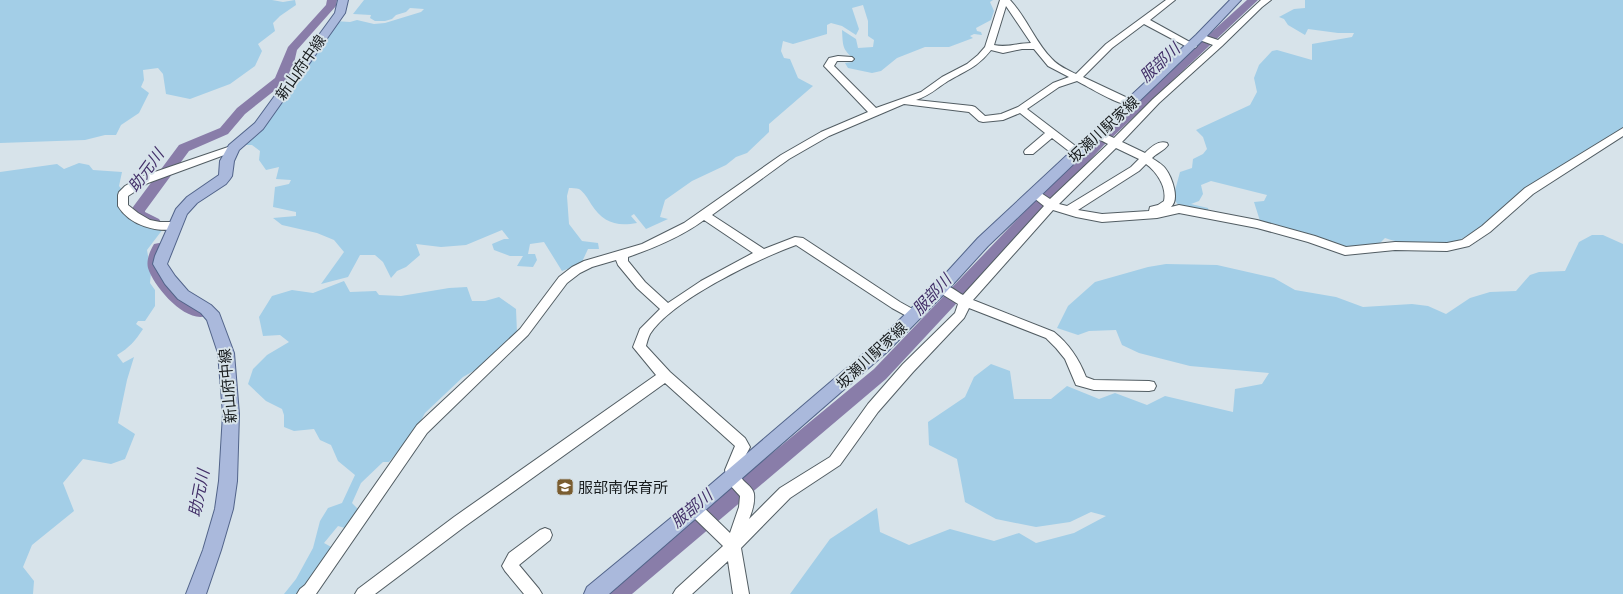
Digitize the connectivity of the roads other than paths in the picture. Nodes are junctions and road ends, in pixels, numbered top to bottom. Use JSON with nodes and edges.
{"nodes":[{"id":1,"x":342,"y":0,"type":"edge"},
{"id":2,"x":1005,"y":0,"type":"edge"},
{"id":3,"x":1171,"y":0,"type":"edge"},
{"id":4,"x":1236,"y":0,"type":"edge"},
{"id":5,"x":1267,"y":0,"type":"edge"},
{"id":6,"x":1143,"y":20,"type":"junction"},
{"id":7,"x":1199,"y":41,"type":"junction"},
{"id":8,"x":1218,"y":44,"type":"junction"},
{"id":9,"x":1037,"y":46,"type":"junction"},
{"id":10,"x":989,"y":47,"type":"junction"},
{"id":11,"x":849,"y":59,"type":"dead end"},
{"id":12,"x":1077,"y":78,"type":"junction"},
{"id":13,"x":906,"y":101,"type":"junction"},
{"id":14,"x":1131,"y":103,"type":"junction"},
{"id":15,"x":1021,"y":109,"type":"junction"},
{"id":16,"x":874,"y":112,"type":"junction"},
{"id":17,"x":1052,"y":132,"type":"junction"},
{"id":18,"x":1622,"y":133,"type":"edge"},
{"id":19,"x":1099,"y":135,"type":"junction"},
{"id":20,"x":1113,"y":143,"type":"junction"},
{"id":21,"x":1163,"y":145,"type":"dead end"},
{"id":22,"x":234,"y":148,"type":"junction"},
{"id":23,"x":1029,"y":152,"type":"dead end"},
{"id":24,"x":1078,"y":153,"type":"junction"},
{"id":25,"x":1146,"y":158,"type":"junction"},
{"id":26,"x":1036,"y":196,"type":"junction"},
{"id":27,"x":1050,"y":204,"type":"junction"},
{"id":28,"x":1068,"y":211,"type":"junction"},
{"id":29,"x":704,"y":215,"type":"junction"},
{"id":30,"x":1139,"y":215,"type":"junction"},
{"id":31,"x":175,"y":225,"type":"junction"},
{"id":32,"x":763,"y":254,"type":"junction"},
{"id":33,"x":622,"y":256,"type":"junction"},
{"id":34,"x":944,"y":289,"type":"junction"},
{"id":35,"x":962,"y":300,"type":"junction"},
{"id":36,"x":667,"y":309,"type":"junction"},
{"id":37,"x":914,"y":315,"type":"junction"},
{"id":38,"x":666,"y":376,"type":"junction"},
{"id":39,"x":1149,"y":386,"type":"dead end"},
{"id":40,"x":739,"y":484,"type":"junction"},
{"id":41,"x":697,"y":512,"type":"junction"},
{"id":42,"x":545,"y":535,"type":"dead end"},
{"id":43,"x":733,"y":546,"type":"junction"},
{"id":44,"x":196,"y":594,"type":"edge"},
{"id":45,"x":305,"y":594,"type":"edge"},
{"id":46,"x":363,"y":594,"type":"edge"},
{"id":47,"x":534,"y":594,"type":"edge"},
{"id":48,"x":594,"y":594,"type":"edge"},
{"id":49,"x":681,"y":594,"type":"edge"},
{"id":50,"x":741,"y":594,"type":"edge"}],
"edges":[{"from":1,"to":22,"type":"main road","name":"新山府中線"},
{"from":2,"to":9,"type":"street"},
{"from":2,"to":10,"type":"street"},
{"from":3,"to":6,"type":"street"},
{"from":4,"to":7,"type":"main road","name":"坂瀬川駅家線"},
{"from":5,"to":8,"type":"street"},
{"from":6,"to":7,"type":"street"},
{"from":6,"to":12,"type":"street"},
{"from":7,"to":8,"type":"street"},
{"from":7,"to":14,"type":"main road","name":"坂瀬川駅家線"},
{"from":8,"to":20,"type":"street"},
{"from":9,"to":10,"type":"street"},
{"from":9,"to":12,"type":"street"},
{"from":10,"to":13,"type":"street"},
{"from":11,"to":16,"type":"street"},
{"from":12,"to":14,"type":"street"},
{"from":12,"to":15,"type":"street"},
{"from":13,"to":15,"type":"street"},
{"from":13,"to":16,"type":"street"},
{"from":14,"to":19,"type":"main road","name":"坂瀬川駅家線"},
{"from":15,"to":17,"type":"street"},
{"from":16,"to":29,"type":"street"},
{"from":17,"to":23,"type":"street"},
{"from":17,"to":24,"type":"street"},
{"from":18,"to":30,"type":"street"},
{"from":19,"to":20,"type":"street"},
{"from":19,"to":24,"type":"main road","name":"坂瀬川駅家線"},
{"from":20,"to":25,"type":"street"},
{"from":20,"to":27,"type":"street"},
{"from":21,"to":25,"type":"street"},
{"from":22,"to":31,"type":"main road","name":"新山府中線"},
{"from":22,"to":31,"type":"street"},
{"from":24,"to":26,"type":"main road","name":"坂瀬川駅家線"},
{"from":25,"to":28,"type":"street"},
{"from":25,"to":30,"type":"street"},
{"from":26,"to":27,"type":"street"},
{"from":26,"to":34,"type":"main road","name":"坂瀬川駅家線"},
{"from":27,"to":28,"type":"street"},
{"from":27,"to":35,"type":"street"},
{"from":28,"to":30,"type":"street"},
{"from":29,"to":32,"type":"street"},
{"from":29,"to":33,"type":"street"},
{"from":31,"to":44,"type":"main road","name":"新山府中線"},
{"from":32,"to":36,"type":"street"},
{"from":32,"to":37,"type":"street"},
{"from":33,"to":36,"type":"street"},
{"from":33,"to":45,"type":"street"},
{"from":34,"to":35,"type":"street"},
{"from":34,"to":37,"type":"main road","name":"坂瀬川駅家線"},
{"from":35,"to":39,"type":"street"},
{"from":35,"to":43,"type":"street"},
{"from":36,"to":38,"type":"street"},
{"from":37,"to":40,"type":"main road","name":"坂瀬川駅家線"},
{"from":38,"to":40,"type":"street"},
{"from":38,"to":46,"type":"street"},
{"from":40,"to":41,"type":"main road","name":"坂瀬川駅家線"},
{"from":40,"to":43,"type":"street"},
{"from":41,"to":43,"type":"street"},
{"from":41,"to":48,"type":"main road","name":"坂瀬川駅家線"},
{"from":42,"to":47,"type":"street"},
{"from":43,"to":49,"type":"street"},
{"from":43,"to":50,"type":"street"}]}
